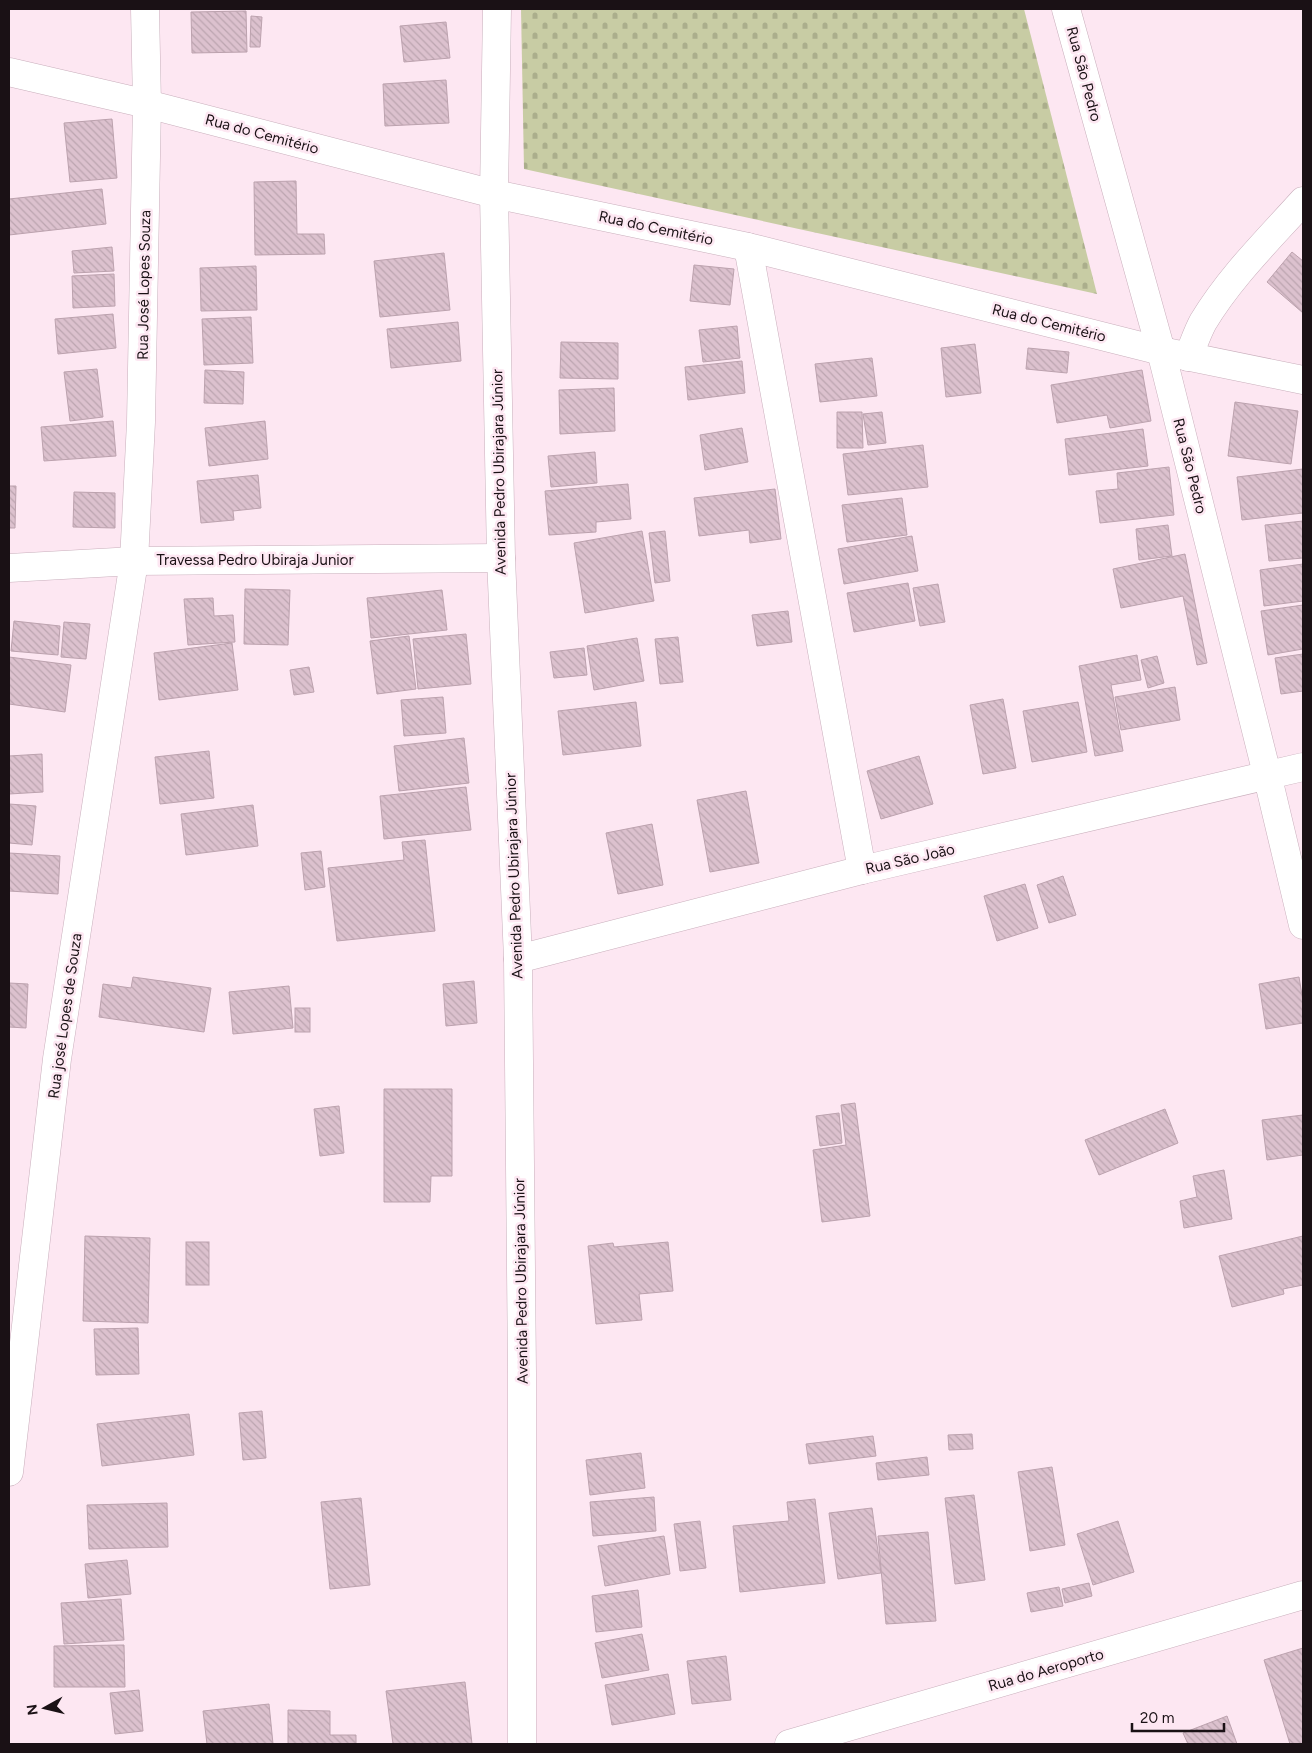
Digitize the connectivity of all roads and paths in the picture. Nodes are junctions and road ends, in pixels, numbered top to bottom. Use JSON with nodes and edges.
{"nodes":[{"id":1,"x":146,"y":9,"type":"edge"},
{"id":2,"x":496,"y":9,"type":"edge"},
{"id":3,"x":1066,"y":9,"type":"edge"},
{"id":4,"x":9,"y":72,"type":"edge"},
{"id":5,"x":147,"y":104,"type":"junction"},
{"id":6,"x":494,"y":194,"type":"junction"},
{"id":7,"x":1303,"y":201,"type":"edge"},
{"id":8,"x":748,"y":247,"type":"junction"},
{"id":9,"x":1161,"y":351,"type":"junction"},
{"id":10,"x":1188,"y":357,"type":"junction"},
{"id":11,"x":1303,"y":380,"type":"edge"},
{"id":12,"x":500,"y":558,"type":"junction"},
{"id":13,"x":134,"y":561,"type":"junction"},
{"id":14,"x":9,"y":568,"type":"edge"},
{"id":15,"x":1303,"y":767,"type":"edge"},
{"id":16,"x":1267,"y":774,"type":"junction"},
{"id":17,"x":862,"y":870,"type":"junction"},
{"id":18,"x":1303,"y":925,"type":"edge"},
{"id":19,"x":518,"y":959,"type":"junction"},
{"id":20,"x":9,"y":1472,"type":"edge"},
{"id":21,"x":1303,"y":1595,"type":"edge"},
{"id":22,"x":522,"y":1744,"type":"edge"},
{"id":23,"x":789,"y":1744,"type":"edge"}],
"edges":[{"from":1,"to":5,"type":"street","name":"Rua José Lopes Souza"},
{"from":2,"to":6,"type":"street","name":"Avenida Pedro Ubirajara Júnior"},
{"from":3,"to":9,"type":"street","name":"Rua São Pedro"},
{"from":4,"to":5,"type":"street","name":"Rua do Cemitério"},
{"from":5,"to":6,"type":"street","name":"Rua do Cemitério"},
{"from":5,"to":13,"type":"street","name":"Rua José Lopes Souza"},
{"from":6,"to":8,"type":"street","name":"Rua do Cemitério"},
{"from":6,"to":12,"type":"street","name":"Avenida Pedro Ubirajara Júnior"},
{"from":7,"to":10,"type":"street"},
{"from":8,"to":9,"type":"street","name":"Rua do Cemitério"},
{"from":8,"to":17,"type":"street"},
{"from":9,"to":10,"type":"street","name":"Rua do Cemitério"},
{"from":9,"to":16,"type":"street","name":"Rua São Pedro"},
{"from":10,"to":11,"type":"street","name":"Rua do Cemitério"},
{"from":12,"to":13,"type":"street","name":"Travessa Pedro Ubiraja Junior"},
{"from":12,"to":19,"type":"street","name":"Avenida Pedro Ubirajara Júnior"},
{"from":13,"to":14,"type":"street","name":"Travessa Pedro Ubiraja Junior"},
{"from":13,"to":20,"type":"street","name":"Rua josé Lopes de Souza"},
{"from":15,"to":16,"type":"street","name":"Rua São João"},
{"from":16,"to":17,"type":"street","name":"Rua São João"},
{"from":16,"to":18,"type":"street","name":"Rua São Pedro"},
{"from":17,"to":19,"type":"street","name":"Rua São João"},
{"from":19,"to":22,"type":"street","name":"Avenida Pedro Ubirajara Júnior"},
{"from":21,"to":23,"type":"street","name":"Rua do Aeroporto"}]}
